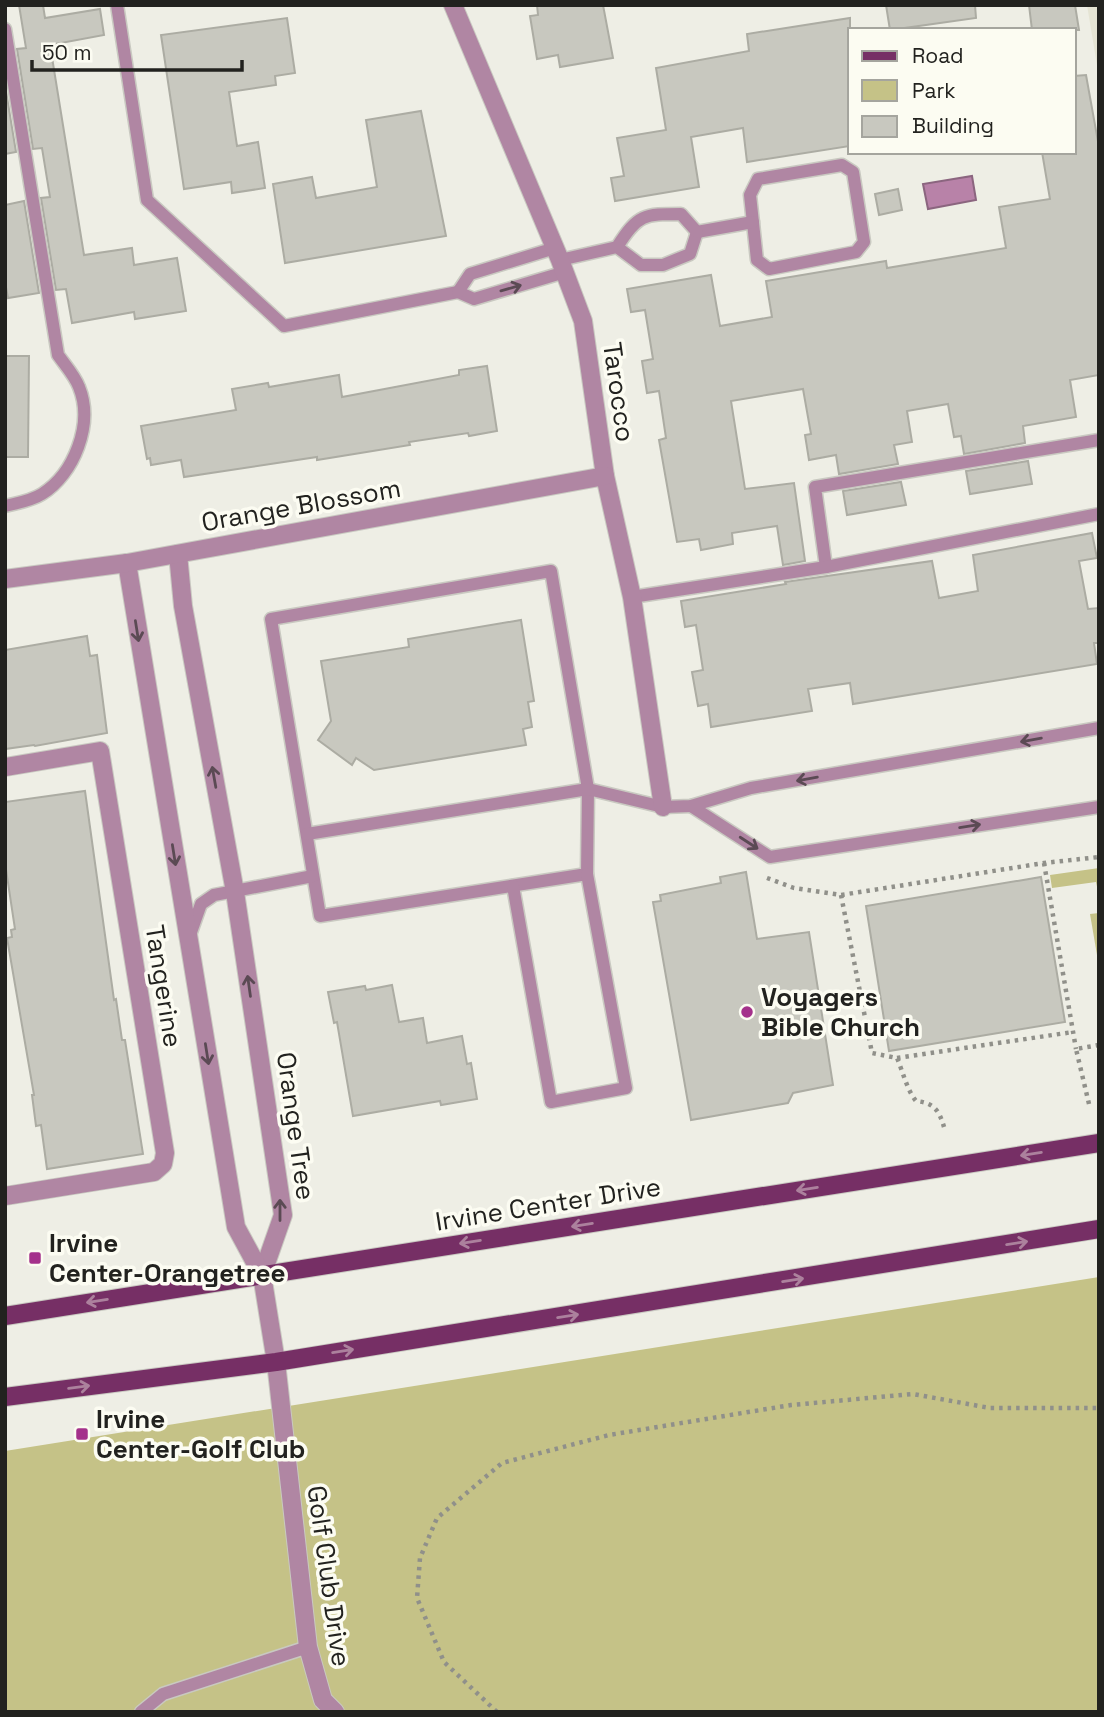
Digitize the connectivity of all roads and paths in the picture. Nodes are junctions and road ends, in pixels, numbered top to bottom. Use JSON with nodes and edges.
{"nodes":[{"id":1,"x":117,"y":5,"type":"edge"},
{"id":2,"x":453,"y":5,"type":"edge"},
{"id":3,"x":5,"y":29,"type":"edge"},
{"id":4,"x":752,"y":222,"type":"junction"},
{"id":5,"x":697,"y":232,"type":"junction"},
{"id":6,"x":617,"y":247,"type":"junction"},
{"id":7,"x":560,"y":260,"type":"junction"},
{"id":8,"x":458,"y":292,"type":"junction"},
{"id":9,"x":1099,"y":440,"type":"edge"},
{"id":10,"x":605,"y":477,"type":"junction"},
{"id":11,"x":5,"y":506,"type":"edge"},
{"id":12,"x":1099,"y":514,"type":"edge"},
{"id":13,"x":178,"y":554,"type":"junction"},
{"id":14,"x":127,"y":563,"type":"junction"},
{"id":15,"x":827,"y":567,"type":"junction"},
{"id":16,"x":5,"y":579,"type":"edge"},
{"id":17,"x":632,"y":597,"type":"junction"},
{"id":18,"x":1099,"y":729,"type":"edge"},
{"id":19,"x":5,"y":767,"type":"edge"},
{"id":20,"x":588,"y":789,"type":"junction"},
{"id":21,"x":691,"y":806,"type":"junction"},
{"id":22,"x":663,"y":807,"type":"junction"},
{"id":23,"x":1099,"y":807,"type":"edge"},
{"id":24,"x":307,"y":834,"type":"junction"},
{"id":25,"x":1099,"y":857,"type":"edge"},
{"id":26,"x":1044,"y":863,"type":"junction"},
{"id":27,"x":587,"y":874,"type":"junction"},
{"id":28,"x":313,"y":876,"type":"junction"},
{"id":29,"x":513,"y":886,"type":"junction"},
{"id":30,"x":235,"y":892,"type":"junction"},
{"id":31,"x":188,"y":939,"type":"junction"},
{"id":32,"x":1073,"y":1032,"type":"junction"},
{"id":33,"x":1099,"y":1045,"type":"edge"},
{"id":34,"x":1076,"y":1049,"type":"junction"},
{"id":35,"x":897,"y":1058,"type":"junction"},
{"id":36,"x":1089,"y":1104,"type":"dead end"},
{"id":37,"x":944,"y":1127,"type":"dead end"},
{"id":38,"x":1099,"y":1143,"type":"edge"},
{"id":39,"x":5,"y":1196,"type":"edge"},
{"id":40,"x":1099,"y":1229,"type":"edge"},
{"id":41,"x":262,"y":1275,"type":"junction"},
{"id":42,"x":5,"y":1316,"type":"edge"},
{"id":43,"x":276,"y":1362,"type":"junction"},
{"id":44,"x":5,"y":1396,"type":"edge"},
{"id":45,"x":1099,"y":1408,"type":"edge"},
{"id":46,"x":308,"y":1647,"type":"junction"},
{"id":47,"x":142,"y":1712,"type":"edge"},
{"id":48,"x":335,"y":1712,"type":"edge"},
{"id":49,"x":497,"y":1712,"type":"edge"}],
"edges":[{"from":1,"to":8,"type":"lane"},
{"from":2,"to":7,"type":"street","name":"Tarocco"},
{"from":3,"to":11,"type":"lane"},
{"from":4,"to":4,"type":"lane"},
{"from":4,"to":5,"type":"lane"},
{"from":5,"to":6,"type":"lane"},
{"from":5,"to":6,"type":"lane"},
{"from":6,"to":7,"type":"lane"},
{"from":8,"to":7,"type":"lane","one_way":true},
{"from":7,"to":8,"type":"lane"},
{"from":7,"to":10,"type":"street","name":"Tarocco"},
{"from":9,"to":15,"type":"lane"},
{"from":10,"to":13,"type":"street","name":"Orange Blossom"},
{"from":10,"to":17,"type":"street","name":"Tarocco"},
{"from":12,"to":15,"type":"lane"},
{"from":13,"to":14,"type":"street","name":"Orange Blossom"},
{"from":30,"to":13,"type":"street","name":"Orange Tree","one_way":true},
{"from":14,"to":16,"type":"street","name":"Orange Blossom"},
{"from":14,"to":31,"type":"street","one_way":true},
{"from":15,"to":17,"type":"lane"},
{"from":17,"to":22,"type":"street","name":"Tarocco"},
{"from":18,"to":21,"type":"lane","one_way":true},
{"from":19,"to":39,"type":"street","name":"Tangerine"},
{"from":20,"to":22,"type":"lane"},
{"from":20,"to":24,"type":"lane"},
{"from":20,"to":24,"type":"lane"},
{"from":20,"to":27,"type":"lane"},
{"from":21,"to":22,"type":"lane"},
{"from":21,"to":23,"type":"lane","one_way":true},
{"from":24,"to":28,"type":"lane"},
{"from":25,"to":26,"type":"path"},
{"from":26,"to":32,"type":"path"},
{"from":26,"to":35,"type":"path"},
{"from":27,"to":29,"type":"lane"},
{"from":27,"to":29,"type":"lane"},
{"from":28,"to":29,"type":"lane"},
{"from":28,"to":30,"type":"lane"},
{"from":30,"to":31,"type":"lane"},
{"from":41,"to":30,"type":"street","name":"Orange Tree","one_way":true},
{"from":31,"to":41,"type":"street","one_way":true},
{"from":32,"to":34,"type":"path"},
{"from":32,"to":35,"type":"path"},
{"from":33,"to":34,"type":"path"},
{"from":34,"to":36,"type":"path"},
{"from":35,"to":37,"type":"path"},
{"from":38,"to":41,"type":"main road","name":"Irvine Center Drive","one_way":true},
{"from":43,"to":40,"type":"main road","one_way":true},
{"from":41,"to":42,"type":"main road","name":"Irvine Center Drive","one_way":true},
{"from":41,"to":43,"type":"street","name":"Golf Club Drive"},
{"from":44,"to":43,"type":"main road","one_way":true},
{"from":43,"to":46,"type":"street","name":"Golf Club Drive"},
{"from":45,"to":49,"type":"path"},
{"from":46,"to":47,"type":"lane"},
{"from":46,"to":48,"type":"street","name":"Golf Club Drive"}]}
